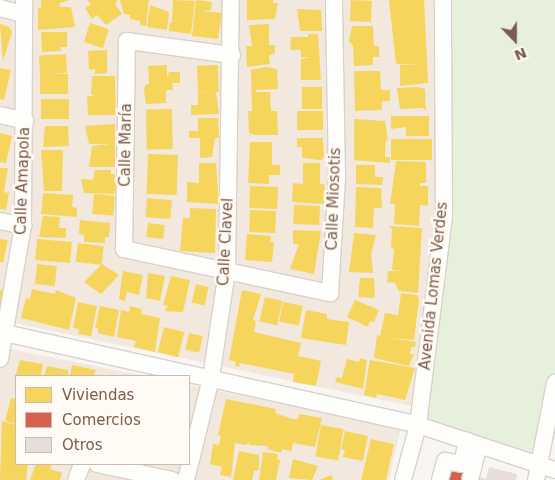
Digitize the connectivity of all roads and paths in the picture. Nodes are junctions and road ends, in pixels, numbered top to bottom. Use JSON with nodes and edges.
{"nodes":[{"id":1,"x":231,"y":0,"type":"edge"},
{"id":2,"x":334,"y":0,"type":"edge"},
{"id":3,"x":443,"y":0,"type":"edge"},
{"id":4,"x":24,"y":7,"type":"edge"},
{"id":5,"x":0,"y":8,"type":"edge"},
{"id":6,"x":232,"y":55,"type":"junction"},
{"id":7,"x":0,"y":115,"type":"edge"},
{"id":8,"x":25,"y":121,"type":"junction"},
{"id":9,"x":0,"y":221,"type":"edge"},
{"id":10,"x":23,"y":226,"type":"junction"},
{"id":11,"x":227,"y":271,"type":"junction"},
{"id":12,"x":3,"y":333,"type":"edge"},
{"id":13,"x":0,"y":359,"type":"edge"},
{"id":14,"x":211,"y":378,"type":"junction"},
{"id":15,"x":555,"y":383,"type":"edge"},
{"id":16,"x":418,"y":425,"type":"junction"},
{"id":17,"x":473,"y":443,"type":"junction"},
{"id":18,"x":190,"y":464,"type":"edge"},
{"id":19,"x":82,"y":465,"type":"edge"},
{"id":20,"x":102,"y":465,"type":"edge"},
{"id":21,"x":190,"y":465,"type":"edge"},
{"id":22,"x":548,"y":467,"type":"edge"},
{"id":23,"x":76,"y":480,"type":"edge"},
{"id":24,"x":172,"y":480,"type":"edge"},
{"id":25,"x":186,"y":480,"type":"edge"},
{"id":26,"x":403,"y":480,"type":"edge"},
{"id":27,"x":440,"y":480,"type":"edge"},
{"id":28,"x":470,"y":480,"type":"edge"},
{"id":29,"x":536,"y":480,"type":"edge"}],
"edges":[{"from":1,"to":6,"type":"street","name":"Calle Clavel"},
{"from":2,"to":11,"type":"street","name":"Calle Miosotis"},
{"from":3,"to":16,"type":"street","name":"Avenida Lomas Verdes"},
{"from":4,"to":5,"type":"street"},
{"from":4,"to":8,"type":"street","name":"Calle Amapola"},
{"from":6,"to":11,"type":"street","name":"Calle Clavel"},
{"from":6,"to":11,"type":"street","name":"Calle María"},
{"from":7,"to":8,"type":"street"},
{"from":8,"to":10,"type":"street","name":"Calle Amapola"},
{"from":9,"to":10,"type":"street"},
{"from":10,"to":12,"type":"street","name":"Calle Amapola"},
{"from":11,"to":14,"type":"street","name":"Calle Clavel"},
{"from":12,"to":13,"type":"street","name":"Calle Amapola"},
{"from":12,"to":14,"type":"street"},
{"from":14,"to":16,"type":"street"},
{"from":14,"to":18,"type":"street","name":"Calle Clavel"},
{"from":15,"to":22,"type":"street"},
{"from":16,"to":17,"type":"street"},
{"from":16,"to":26,"type":"street","name":"Avenida Lomas Verdes"},
{"from":17,"to":22,"type":"street"},
{"from":17,"to":27,"type":"street"},
{"from":17,"to":28,"type":"street"},
{"from":19,"to":23,"type":"street"},
{"from":20,"to":24,"type":"street"},
{"from":21,"to":25,"type":"street","name":"Calle Clavel"},
{"from":22,"to":29,"type":"street"}]}
